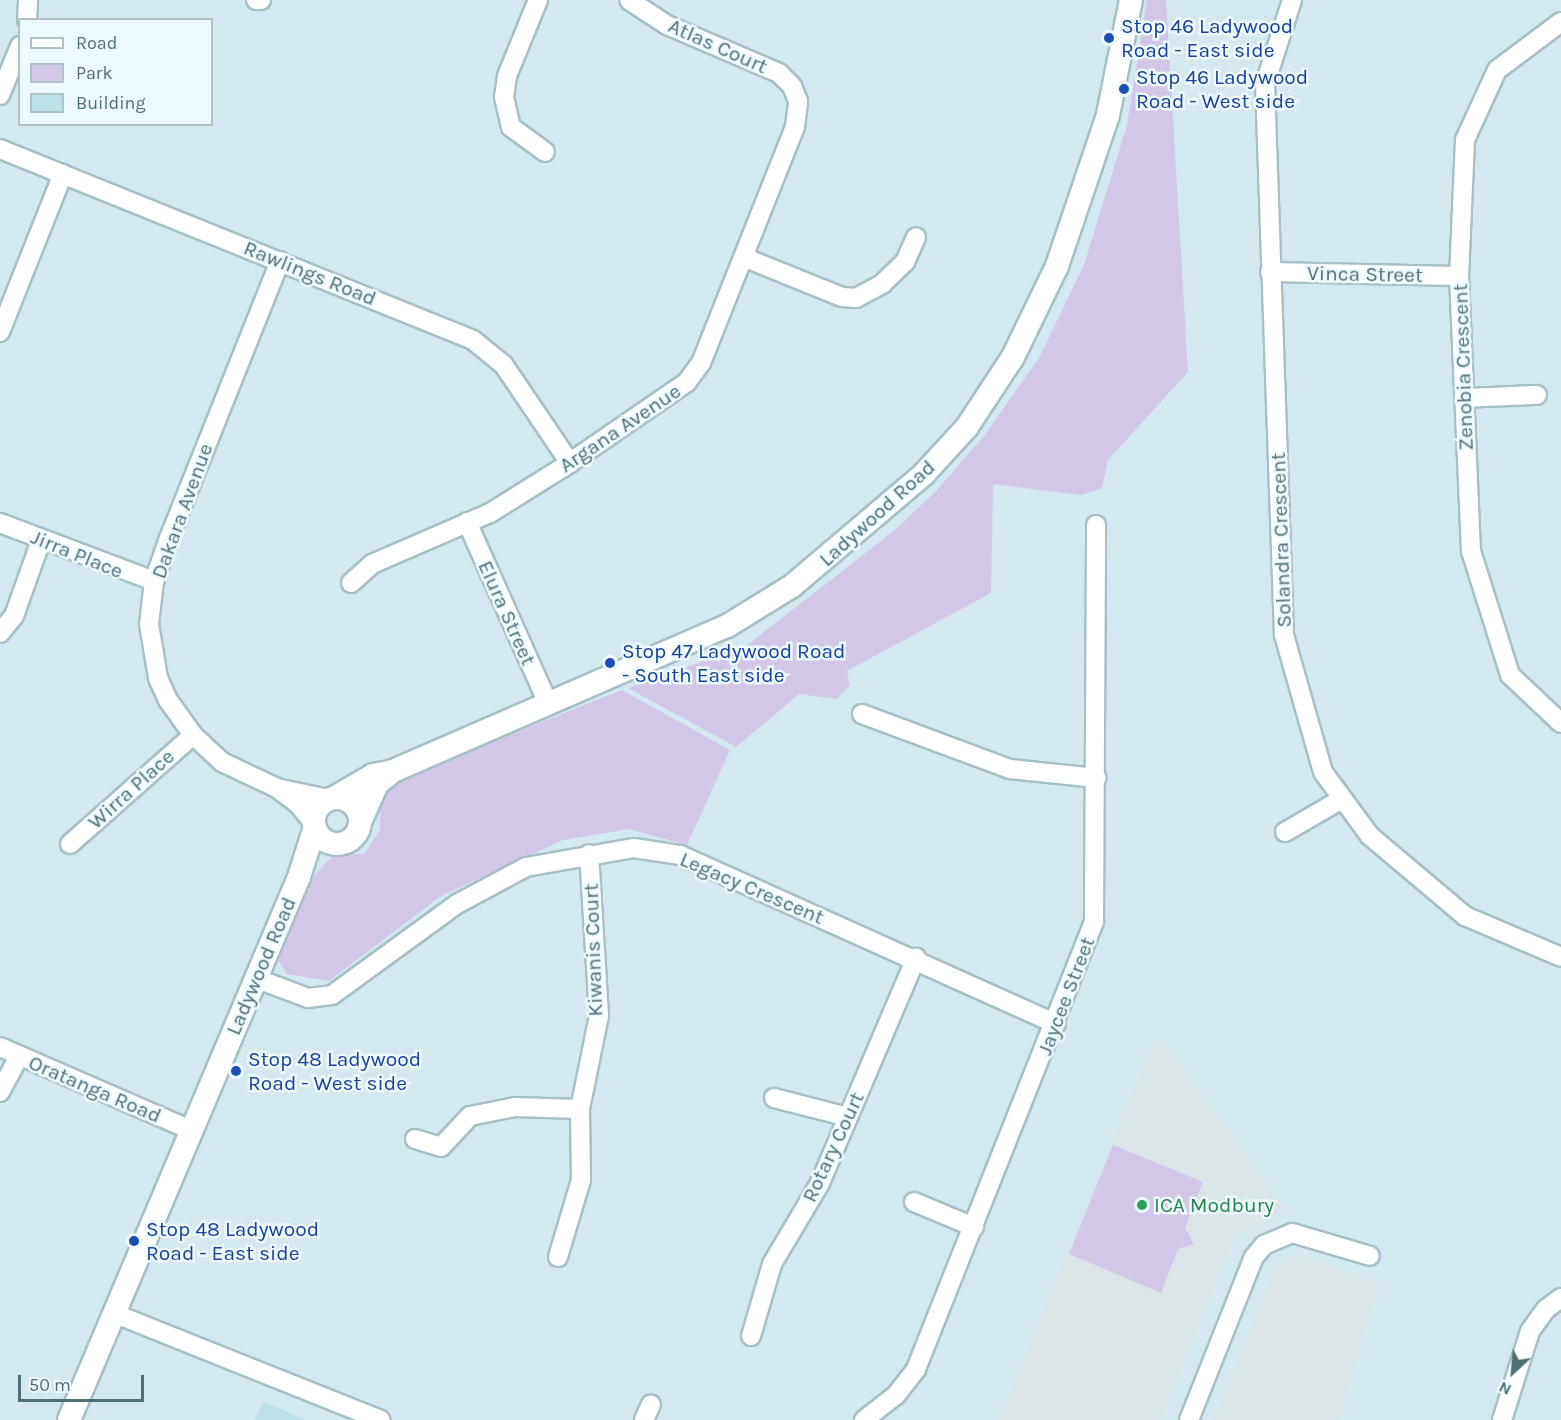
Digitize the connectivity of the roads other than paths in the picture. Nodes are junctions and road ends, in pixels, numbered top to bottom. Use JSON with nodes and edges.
{"nodes":[{"id":1,"x":28,"y":0,"type":"edge"},
{"id":2,"x":256,"y":0,"type":"edge"},
{"id":3,"x":261,"y":0,"type":"edge"},
{"id":4,"x":538,"y":0,"type":"edge"},
{"id":5,"x":629,"y":0,"type":"edge"},
{"id":6,"x":1119,"y":0,"type":"edge"},
{"id":7,"x":1131,"y":0,"type":"edge"},
{"id":8,"x":1292,"y":0,"type":"edge"},
{"id":9,"x":27,"y":18,"type":"edge"},
{"id":10,"x":1561,"y":22,"type":"edge"},
{"id":11,"x":1122,"y":32,"type":"junction"},
{"id":12,"x":18,"y":51,"type":"edge"},
{"id":13,"x":0,"y":95,"type":"edge"},
{"id":14,"x":798,"y":101,"type":"joint"},
{"id":15,"x":0,"y":149,"type":"edge"},
{"id":16,"x":545,"y":152,"type":"dead end"},
{"id":17,"x":63,"y":174,"type":"junction"},
{"id":18,"x":915,"y":237,"type":"dead end"},
{"id":19,"x":743,"y":257,"type":"junction"},
{"id":20,"x":280,"y":261,"type":"junction"},
{"id":21,"x":1270,"y":272,"type":"junction"},
{"id":22,"x":1459,"y":276,"type":"junction"},
{"id":23,"x":0,"y":332,"type":"edge"},
{"id":24,"x":1537,"y":395,"type":"dead end"},
{"id":25,"x":1464,"y":398,"type":"junction"},
{"id":26,"x":570,"y":463,"type":"junction"},
{"id":27,"x":467,"y":522,"type":"junction"},
{"id":28,"x":0,"y":524,"type":"edge"},
{"id":29,"x":1096,"y":525,"type":"dead end"},
{"id":30,"x":41,"y":540,"type":"junction"},
{"id":31,"x":154,"y":581,"type":"junction"},
{"id":32,"x":351,"y":584,"type":"dead end"},
{"id":33,"x":0,"y":633,"type":"edge"},
{"id":34,"x":548,"y":703,"type":"junction"},
{"id":35,"x":862,"y":714,"type":"dead end"},
{"id":36,"x":1561,"y":723,"type":"edge"},
{"id":37,"x":193,"y":735,"type":"junction"},
{"id":38,"x":393,"y":771,"type":"junction"},
{"id":39,"x":1097,"y":778,"type":"junction"},
{"id":40,"x":277,"y":788,"type":"junction"},
{"id":41,"x":332,"y":798,"type":"junction"},
{"id":42,"x":1342,"y":799,"type":"junction"},
{"id":43,"x":361,"y":820,"type":"junction"},
{"id":44,"x":314,"y":825,"type":"junction"},
{"id":45,"x":1285,"y":832,"type":"dead end"},
{"id":46,"x":70,"y":844,"type":"dead end"},
{"id":47,"x":334,"y":844,"type":"junction"},
{"id":48,"x":589,"y":854,"type":"junction"},
{"id":49,"x":299,"y":878,"type":"junction"},
{"id":50,"x":1561,"y":957,"type":"edge"},
{"id":51,"x":916,"y":958,"type":"junction"},
{"id":52,"x":255,"y":978,"type":"junction"},
{"id":53,"x":1056,"y":1024,"type":"junction"},
{"id":54,"x":0,"y":1047,"type":"edge"},
{"id":55,"x":19,"y":1057,"type":"junction"},
{"id":56,"x":0,"y":1092,"type":"edge"},
{"id":57,"x":774,"y":1098,"type":"dead end"},
{"id":58,"x":580,"y":1109,"type":"junction"},
{"id":59,"x":848,"y":1117,"type":"junction"},
{"id":60,"x":191,"y":1130,"type":"junction"},
{"id":61,"x":415,"y":1139,"type":"dead end"},
{"id":62,"x":914,"y":1202,"type":"dead end"},
{"id":63,"x":974,"y":1227,"type":"junction"},
{"id":64,"x":1370,"y":1256,"type":"dead end"},
{"id":65,"x":558,"y":1257,"type":"dead end"},
{"id":66,"x":1561,"y":1298,"type":"edge"},
{"id":67,"x":113,"y":1313,"type":"junction"},
{"id":68,"x":750,"y":1336,"type":"dead end"},
{"id":69,"x":69,"y":1420,"type":"edge"},
{"id":70,"x":380,"y":1420,"type":"edge"},
{"id":71,"x":864,"y":1420,"type":"edge"},
{"id":72,"x":1189,"y":1420,"type":"edge"},
{"id":73,"x":1502,"y":1420,"type":"edge"}],
"edges":[{"from":1,"to":9,"type":"street"},
{"from":2,"to":3,"type":"street"},
{"from":4,"to":16,"type":"street"},
{"from":5,"to":14,"type":"street","name":"Atlas Court"},
{"from":6,"to":11,"type":"street","name":"Ladywood Road"},
{"from":7,"to":11,"type":"street","name":"Ladywood Road"},
{"from":8,"to":21,"type":"street","name":"Solandra Crescent"},
{"from":10,"to":22,"type":"street","name":"Zenobia Crescent"},
{"from":11,"to":34,"type":"street","name":"Ladywood Road"},
{"from":12,"to":13,"type":"street"},
{"from":14,"to":19,"type":"street","name":"Argana Avenue"},
{"from":15,"to":17,"type":"street","name":"Rawlings Road"},
{"from":17,"to":20,"type":"street","name":"Rawlings Road"},
{"from":17,"to":23,"type":"street"},
{"from":18,"to":19,"type":"street"},
{"from":19,"to":26,"type":"street","name":"Argana Avenue"},
{"from":20,"to":26,"type":"street","name":"Rawlings Road"},
{"from":20,"to":31,"type":"street","name":"Dakara Avenue"},
{"from":21,"to":22,"type":"street","name":"Vinca Street"},
{"from":21,"to":42,"type":"street","name":"Solandra Crescent"},
{"from":22,"to":25,"type":"street","name":"Zenobia Crescent"},
{"from":24,"to":25,"type":"street"},
{"from":25,"to":36,"type":"street","name":"Zenobia Crescent"},
{"from":26,"to":27,"type":"street","name":"Argana Avenue"},
{"from":27,"to":32,"type":"street","name":"Argana Avenue"},
{"from":27,"to":34,"type":"street","name":"Elura Street"},
{"from":28,"to":30,"type":"street","name":"Jirra Place"},
{"from":29,"to":39,"type":"street","name":"Jaycee Street"},
{"from":30,"to":31,"type":"street","name":"Jirra Place"},
{"from":30,"to":33,"type":"street"},
{"from":31,"to":37,"type":"street","name":"Dakara Avenue"},
{"from":34,"to":38,"type":"street","name":"Ladywood Road"},
{"from":35,"to":39,"type":"street"},
{"from":37,"to":40,"type":"street","name":"Dakara Avenue"},
{"from":37,"to":46,"type":"street","name":"Wirra Place"},
{"from":38,"to":41,"type":"street","name":"Ladywood Road"},
{"from":38,"to":43,"type":"street","name":"Ladywood Road"},
{"from":39,"to":53,"type":"street","name":"Jaycee Street"},
{"from":40,"to":41,"type":"street","name":"Dakara Avenue"},
{"from":40,"to":44,"type":"street","name":"Dakara Avenue"},
{"from":41,"to":43,"type":"street"},
{"from":41,"to":44,"type":"street"},
{"from":42,"to":45,"type":"street"},
{"from":42,"to":50,"type":"street","name":"Solandra Crescent"},
{"from":43,"to":47,"type":"street"},
{"from":44,"to":47,"type":"street"},
{"from":44,"to":49,"type":"street","name":"Ladywood Road"},
{"from":47,"to":49,"type":"street","name":"Ladywood Road"},
{"from":48,"to":51,"type":"street","name":"Legacy Crescent"},
{"from":48,"to":52,"type":"street","name":"Legacy Crescent"},
{"from":48,"to":58,"type":"street","name":"Kiwanis Court"},
{"from":49,"to":52,"type":"street","name":"Ladywood Road"},
{"from":51,"to":53,"type":"street","name":"Legacy Crescent"},
{"from":51,"to":59,"type":"street","name":"Rotary Court"},
{"from":52,"to":60,"type":"street","name":"Ladywood Road"},
{"from":53,"to":63,"type":"street","name":"Jaycee Street"},
{"from":54,"to":55,"type":"street","name":"Oratanga Road"},
{"from":55,"to":56,"type":"street"},
{"from":55,"to":60,"type":"street","name":"Oratanga Road"},
{"from":57,"to":59,"type":"street"},
{"from":58,"to":61,"type":"street"},
{"from":58,"to":65,"type":"street","name":"Kiwanis Court"},
{"from":59,"to":68,"type":"street","name":"Rotary Court"},
{"from":60,"to":67,"type":"street","name":"Ladywood Road"},
{"from":62,"to":63,"type":"street"},
{"from":63,"to":71,"type":"street","name":"Jaycee Street"},
{"from":64,"to":72,"type":"street"},
{"from":66,"to":73,"type":"street"},
{"from":67,"to":69,"type":"street","name":"Ladywood Road"},
{"from":67,"to":70,"type":"street"}]}
